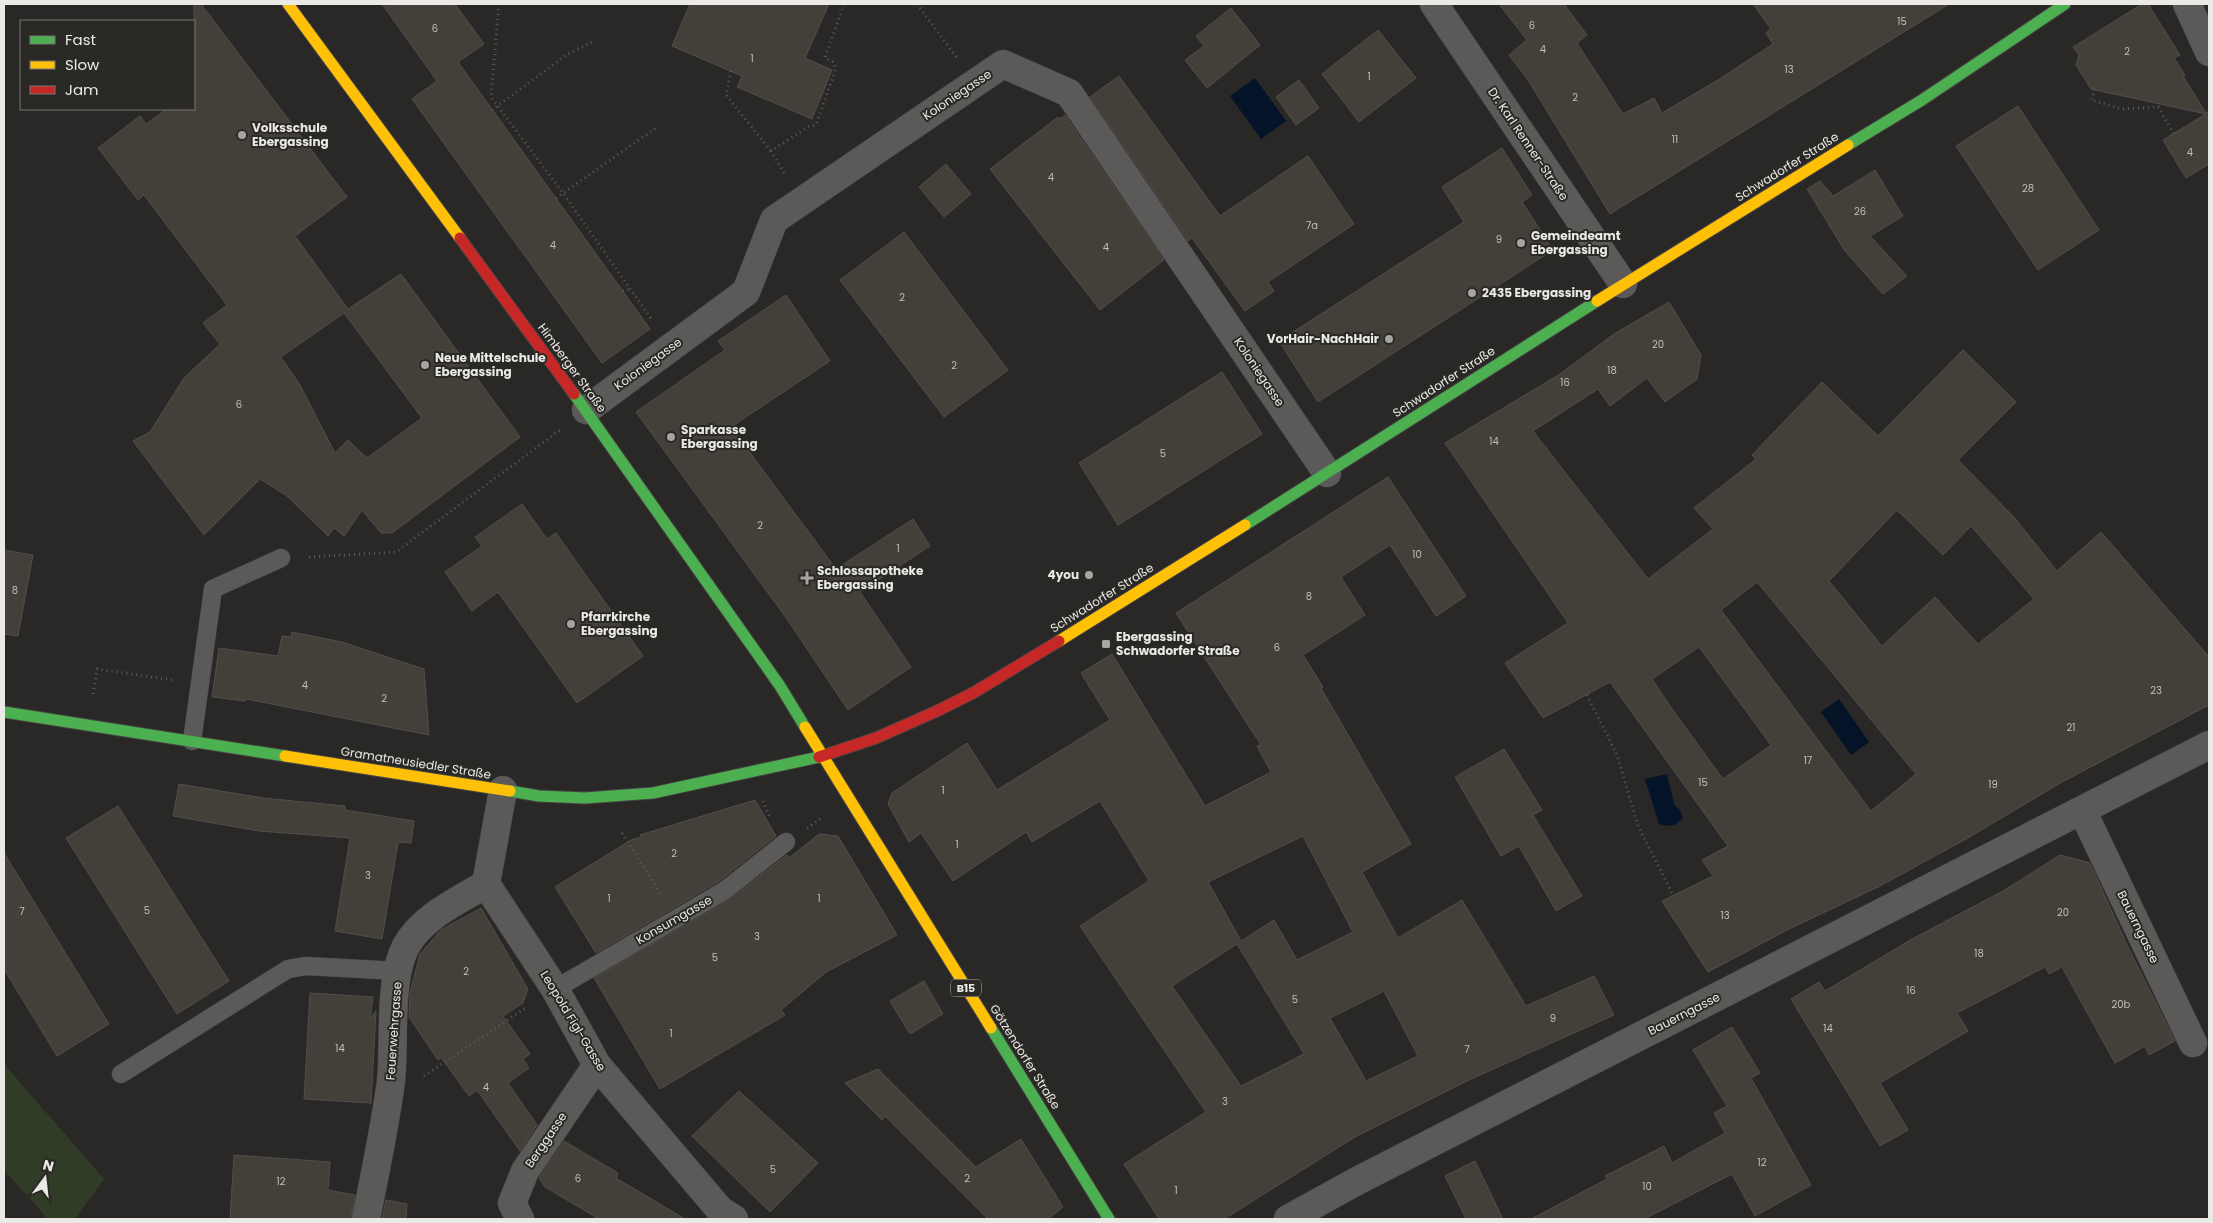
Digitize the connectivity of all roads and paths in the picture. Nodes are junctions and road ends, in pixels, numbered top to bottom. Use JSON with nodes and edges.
{"nodes":[{"id":1,"x":288,"y":4,"type":"edge"},
{"id":2,"x":499,"y":4,"type":"edge"},
{"id":3,"x":844,"y":4,"type":"edge"},
{"id":4,"x":917,"y":4,"type":"edge"},
{"id":5,"x":1434,"y":4,"type":"edge"},
{"id":6,"x":2064,"y":4,"type":"edge"},
{"id":7,"x":2187,"y":4,"type":"edge"},
{"id":8,"x":594,"y":41,"type":"dead end"},
{"id":9,"x":2209,"y":52,"type":"edge"},
{"id":10,"x":731,"y":71,"type":"dead end"},
{"id":11,"x":975,"y":83,"type":"junction"},
{"id":12,"x":2095,"y":89,"type":"dead end"},
{"id":13,"x":498,"y":105,"type":"junction"},
{"id":14,"x":492,"y":110,"type":"dead end"},
{"id":15,"x":656,"y":128,"type":"dead end"},
{"id":16,"x":2174,"y":134,"type":"dead end"},
{"id":17,"x":771,"y":151,"type":"junction"},
{"id":18,"x":562,"y":193,"type":"junction"},
{"id":19,"x":556,"y":198,"type":"dead end"},
{"id":20,"x":801,"y":202,"type":"junction"},
{"id":21,"x":1623,"y":284,"type":"junction"},
{"id":22,"x":629,"y":289,"type":"junction"},
{"id":23,"x":623,"y":291,"type":"dead end"},
{"id":24,"x":672,"y":347,"type":"junction"},
{"id":25,"x":586,"y":410,"type":"junction"},
{"id":26,"x":1327,"y":473,"type":"junction"},
{"id":27,"x":281,"y":558,"type":"joint"},
{"id":28,"x":200,"y":683,"type":"junction"},
{"id":29,"x":1587,"y":695,"type":"dead end"},
{"id":30,"x":4,"y":712,"type":"edge"},
{"id":31,"x":87,"y":725,"type":"junction"},
{"id":32,"x":192,"y":741,"type":"junction"},
{"id":33,"x":2209,"y":745,"type":"edge"},
{"id":34,"x":823,"y":756,"type":"junction"},
{"id":35,"x":503,"y":790,"type":"junction"},
{"id":36,"x":2082,"y":810,"type":"junction"},
{"id":37,"x":622,"y":833,"type":"dead end"},
{"id":38,"x":786,"y":842,"type":"dead end"},
{"id":39,"x":486,"y":884,"type":"junction"},
{"id":40,"x":1673,"y":895,"type":"dead end"},
{"id":41,"x":677,"y":919,"type":"junction"},
{"id":42,"x":398,"y":971,"type":"junction"},
{"id":43,"x":555,"y":989,"type":"junction"},
{"id":44,"x":2193,"y":1043,"type":"dead end"},
{"id":45,"x":597,"y":1065,"type":"junction"},
{"id":46,"x":121,"y":1074,"type":"dead end"},
{"id":47,"x":391,"y":1080,"type":"junction"},
{"id":48,"x":366,"y":1219,"type":"edge"},
{"id":49,"x":520,"y":1219,"type":"edge"},
{"id":50,"x":734,"y":1219,"type":"edge"},
{"id":51,"x":1109,"y":1219,"type":"edge"},
{"id":52,"x":1288,"y":1219,"type":"edge"}],
"edges":[{"from":1,"to":25,"type":"main road","name":"Himberger Straße","number":"B15"},
{"from":2,"to":13,"type":"path"},
{"from":3,"to":17,"type":"path"},
{"from":4,"to":11,"type":"path"},
{"from":5,"to":21,"type":"street","name":"Dr. Karl Renner-Straße"},
{"from":6,"to":21,"type":"main road","name":"Schwadorfer Straße"},
{"from":7,"to":9,"type":"street"},
{"from":8,"to":13,"type":"path"},
{"from":10,"to":17,"type":"path"},
{"from":11,"to":20,"type":"street","name":"Koloniegasse"},
{"from":11,"to":26,"type":"street","name":"Koloniegasse"},
{"from":12,"to":16,"type":"path"},
{"from":13,"to":14,"type":"path"},
{"from":13,"to":18,"type":"path"},
{"from":15,"to":18,"type":"path"},
{"from":17,"to":20,"type":"path"},
{"from":18,"to":19,"type":"path"},
{"from":18,"to":22,"type":"path"},
{"from":20,"to":24,"type":"street","name":"Koloniegasse"},
{"from":21,"to":26,"type":"main road","name":"Schwadorfer Straße"},
{"from":22,"to":23,"type":"path"},
{"from":22,"to":24,"type":"path"},
{"from":24,"to":25,"type":"street","name":"Koloniegasse"},
{"from":25,"to":27,"type":"path"},
{"from":25,"to":34,"type":"main road","name":"Himberger Straße","number":"B15"},
{"from":26,"to":34,"type":"main road","name":"Schwadorfer Straße"},
{"from":27,"to":28,"type":"lane"},
{"from":28,"to":31,"type":"path"},
{"from":28,"to":32,"type":"lane"},
{"from":29,"to":40,"type":"path"},
{"from":30,"to":31,"type":"main road","name":"Gramatneusiedler Straße"},
{"from":31,"to":32,"type":"main road","name":"Gramatneusiedler Straße"},
{"from":32,"to":35,"type":"main road","name":"Gramatneusiedler Straße"},
{"from":33,"to":36,"type":"street","name":"Bauerngasse"},
{"from":34,"to":35,"type":"main road","name":"Gramatneusiedler Straße"},
{"from":34,"to":51,"type":"main road","name":"Götzendorfer Straße","number":"B15"},
{"from":35,"to":39,"type":"street"},
{"from":36,"to":44,"type":"street","name":"Bauerngasse"},
{"from":36,"to":52,"type":"street","name":"Bauerngasse"},
{"from":37,"to":41,"type":"path"},
{"from":38,"to":41,"type":"lane","name":"Konsumgasse"},
{"from":39,"to":42,"type":"street","name":"Feuerwehrgasse"},
{"from":39,"to":43,"type":"street","name":"Leopold Figl-Gasse"},
{"from":41,"to":43,"type":"lane","name":"Konsumgasse"},
{"from":42,"to":46,"type":"lane"},
{"from":42,"to":47,"type":"street","name":"Feuerwehrgasse"},
{"from":43,"to":45,"type":"street","name":"Leopold Figl-Gasse"},
{"from":43,"to":47,"type":"path"},
{"from":45,"to":49,"type":"street","name":"Berggasse"},
{"from":45,"to":50,"type":"street","name":"Leopold Figl-Gasse"},
{"from":47,"to":48,"type":"street","name":"Feuerwehrgasse"}]}
